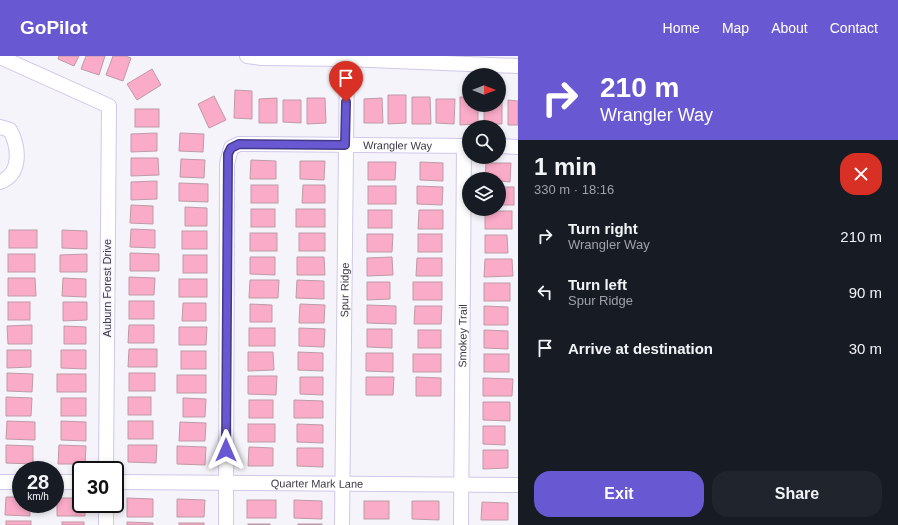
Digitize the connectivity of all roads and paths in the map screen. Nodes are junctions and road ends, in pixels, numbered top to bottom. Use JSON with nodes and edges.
{"nodes":[{"id":1,"x":247,"y":56,"type":"edge"},
{"id":2,"x":0,"y":57,"type":"edge"},
{"id":3,"x":346,"y":58,"type":"edge"},
{"id":4,"x":518,"y":66,"type":"edge"},
{"id":5,"x":0,"y":127,"type":"edge"},
{"id":6,"x":345,"y":145,"type":"junction"},
{"id":7,"x":462,"y":146,"type":"edge"},
{"id":8,"x":506,"y":146,"type":"edge"},
{"id":9,"x":518,"y":146,"type":"edge"},
{"id":10,"x":466,"y":164,"type":"edge"},
{"id":11,"x":0,"y":182,"type":"edge"},
{"id":12,"x":106,"y":461,"type":"edge"},
{"id":13,"x":0,"y":482,"type":"edge"},
{"id":14,"x":12,"y":482,"type":"edge"},
{"id":15,"x":124,"y":482,"type":"edge"},
{"id":16,"x":226,"y":482,"type":"junction"},
{"id":17,"x":342,"y":484,"type":"junction"},
{"id":18,"x":461,"y":485,"type":"junction"},
{"id":19,"x":518,"y":485,"type":"edge"},
{"id":20,"x":106,"y":513,"type":"edge"},
{"id":21,"x":106,"y":525,"type":"edge"},
{"id":22,"x":226,"y":525,"type":"edge"},
{"id":23,"x":342,"y":525,"type":"edge"},
{"id":24,"x":460,"y":525,"type":"edge"}],
"edges":[{"from":1,"to":3,"type":"street"},
{"from":2,"to":12,"type":"street","name":"Auburn Forest Drive"},
{"from":3,"to":4,"type":"street"},
{"from":3,"to":6,"type":"street","name":"Spur Ridge"},
{"from":5,"to":11,"type":"street"},
{"from":6,"to":7,"type":"street","name":"Wrangler Way"},
{"from":6,"to":16,"type":"street","name":"Wrangler Way"},
{"from":6,"to":17,"type":"street","name":"Spur Ridge"},
{"from":8,"to":9,"type":"street"},
{"from":10,"to":18,"type":"street","name":"Smokey Trail"},
{"from":13,"to":14,"type":"street"},
{"from":15,"to":16,"type":"street","name":"Quarter Mark Lane"},
{"from":16,"to":17,"type":"street","name":"Quarter Mark Lane"},
{"from":16,"to":22,"type":"street"},
{"from":17,"to":18,"type":"street","name":"Quarter Mark Lane"},
{"from":17,"to":23,"type":"street","name":"Spur Ridge"},
{"from":18,"to":19,"type":"street","name":"Quarter Mark Lane"},
{"from":18,"to":24,"type":"street","name":"Smokey Trail"},
{"from":20,"to":21,"type":"street"}]}
